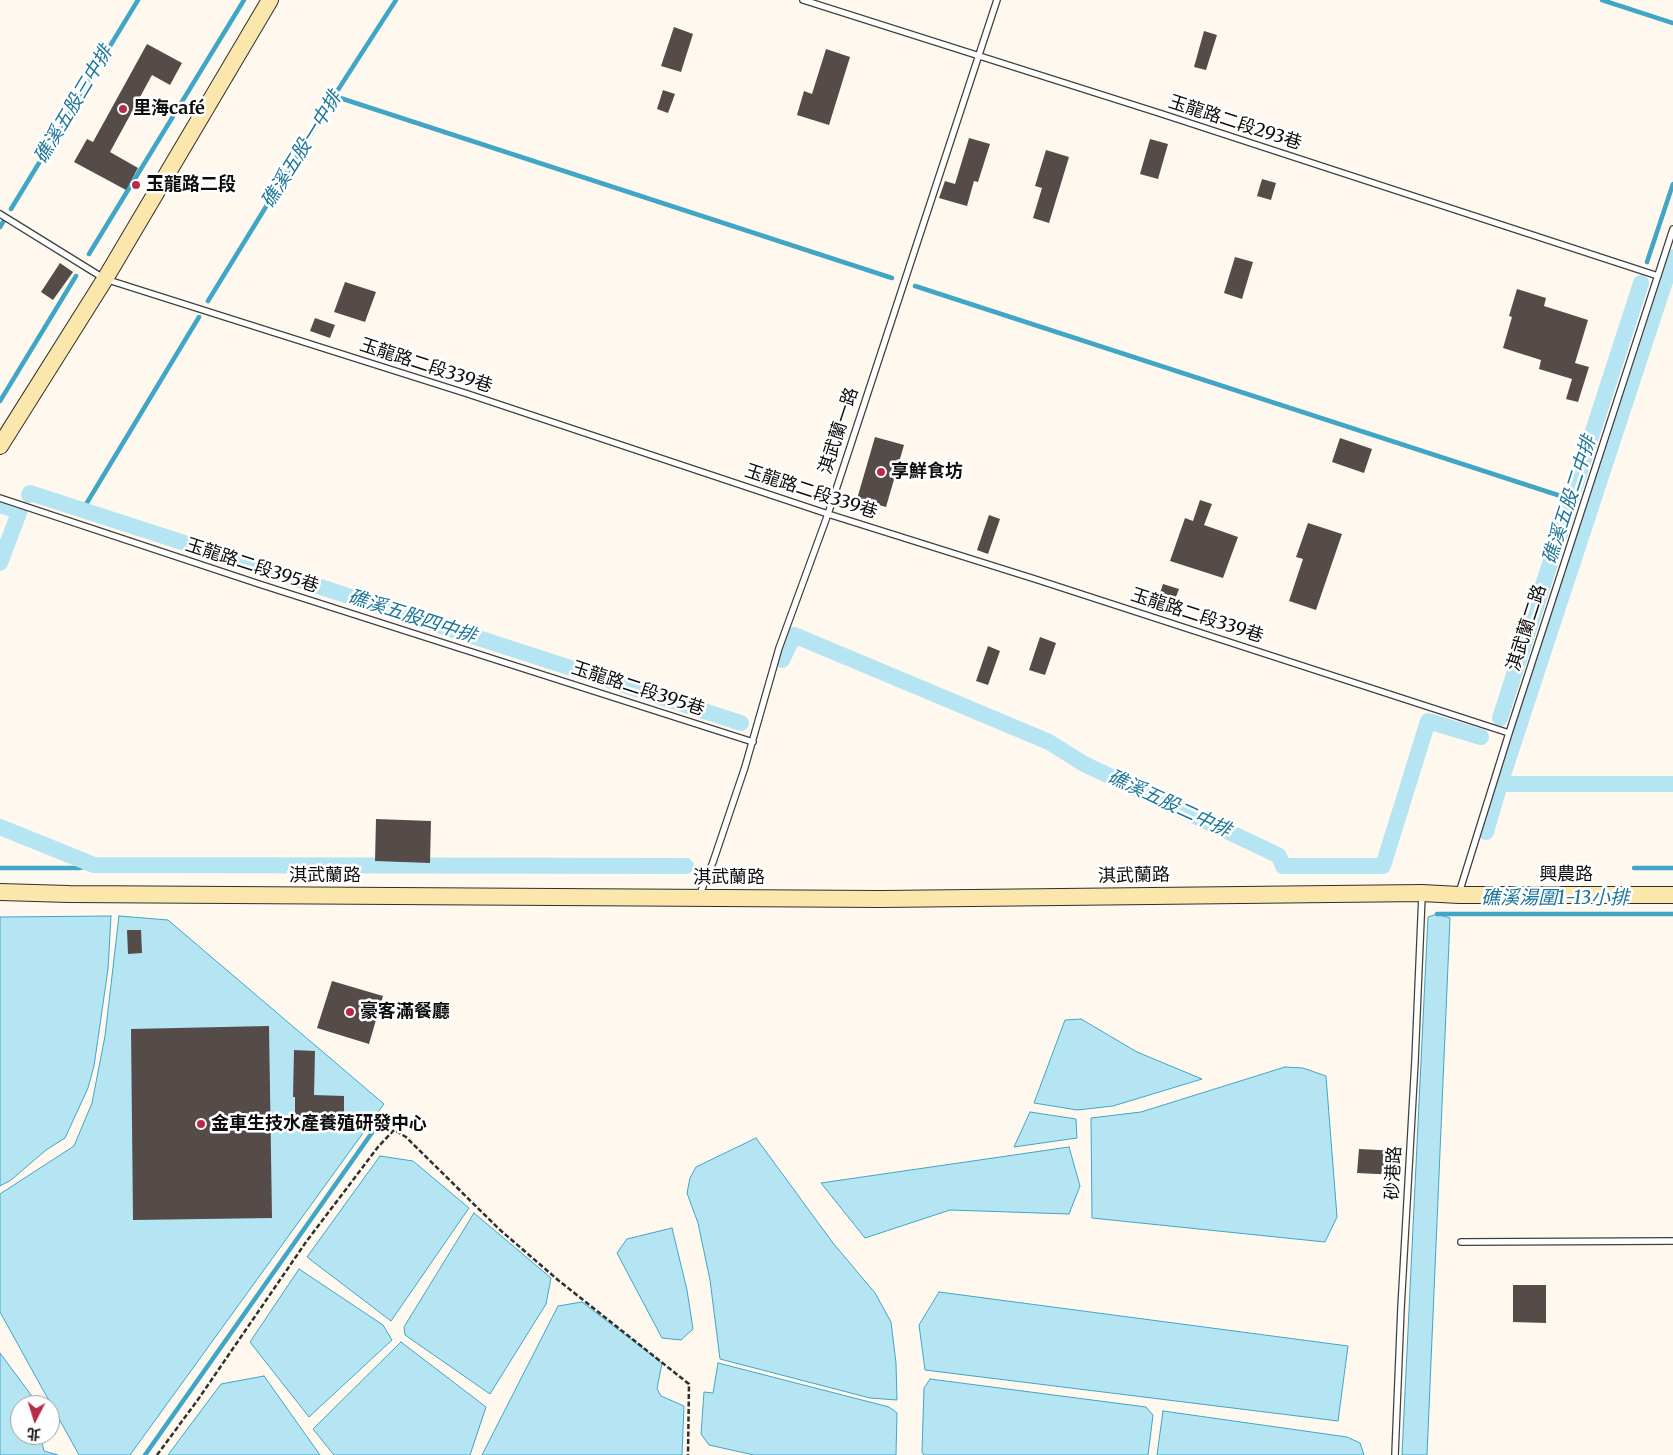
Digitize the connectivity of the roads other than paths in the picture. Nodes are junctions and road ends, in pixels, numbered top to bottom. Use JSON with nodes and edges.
{"nodes":[{"id":1,"x":270,"y":0,"type":"edge"},
{"id":2,"x":803,"y":0,"type":"edge"},
{"id":3,"x":997,"y":0,"type":"edge"},
{"id":4,"x":979,"y":57,"type":"junction"},
{"id":5,"x":0,"y":214,"type":"edge"},
{"id":6,"x":1673,"y":229,"type":"edge"},
{"id":7,"x":1658,"y":276,"type":"junction"},
{"id":8,"x":105,"y":278,"type":"junction"},
{"id":9,"x":0,"y":446,"type":"edge"},
{"id":10,"x":0,"y":498,"type":"edge"},
{"id":11,"x":828,"y":514,"type":"junction"},
{"id":12,"x":1509,"y":733,"type":"junction"},
{"id":13,"x":753,"y":742,"type":"junction"},
{"id":14,"x":0,"y":892,"type":"edge"},
{"id":15,"x":1422,"y":893,"type":"junction"},
{"id":16,"x":1459,"y":895,"type":"junction"},
{"id":17,"x":1673,"y":895,"type":"edge"},
{"id":18,"x":698,"y":898,"type":"junction"},
{"id":19,"x":1673,"y":1241,"type":"edge"},
{"id":20,"x":1461,"y":1242,"type":"dead end"},
{"id":21,"x":1395,"y":1455,"type":"edge"}],
"edges":[{"from":1,"to":8,"type":"street"},
{"from":2,"to":4,"type":"lane","name":"玉龍路二段293巷"},
{"from":3,"to":4,"type":"lane","name":"淇武蘭一路"},
{"from":4,"to":7,"type":"lane","name":"玉龍路二段293巷"},
{"from":4,"to":11,"type":"lane","name":"淇武蘭一路"},
{"from":5,"to":8,"type":"lane","name":"玉龍路二段339巷"},
{"from":6,"to":7,"type":"lane","name":"淇武蘭二路"},
{"from":7,"to":12,"type":"lane","name":"淇武蘭二路"},
{"from":8,"to":9,"type":"street"},
{"from":8,"to":11,"type":"lane","name":"玉龍路二段339巷"},
{"from":10,"to":13,"type":"lane","name":"玉龍路二段395巷"},
{"from":11,"to":12,"type":"lane","name":"玉龍路二段339巷"},
{"from":11,"to":13,"type":"lane","name":"淇武蘭一路"},
{"from":12,"to":16,"type":"lane","name":"淇武蘭二路"},
{"from":13,"to":18,"type":"lane","name":"淇武蘭一路"},
{"from":14,"to":18,"type":"street","name":"淇武蘭路"},
{"from":15,"to":16,"type":"street","name":"淇武蘭路"},
{"from":15,"to":18,"type":"street","name":"淇武蘭路"},
{"from":15,"to":21,"type":"lane","name":"砂港路"},
{"from":16,"to":17,"type":"street","name":"興農路"},
{"from":19,"to":20,"type":"lane"}]}
